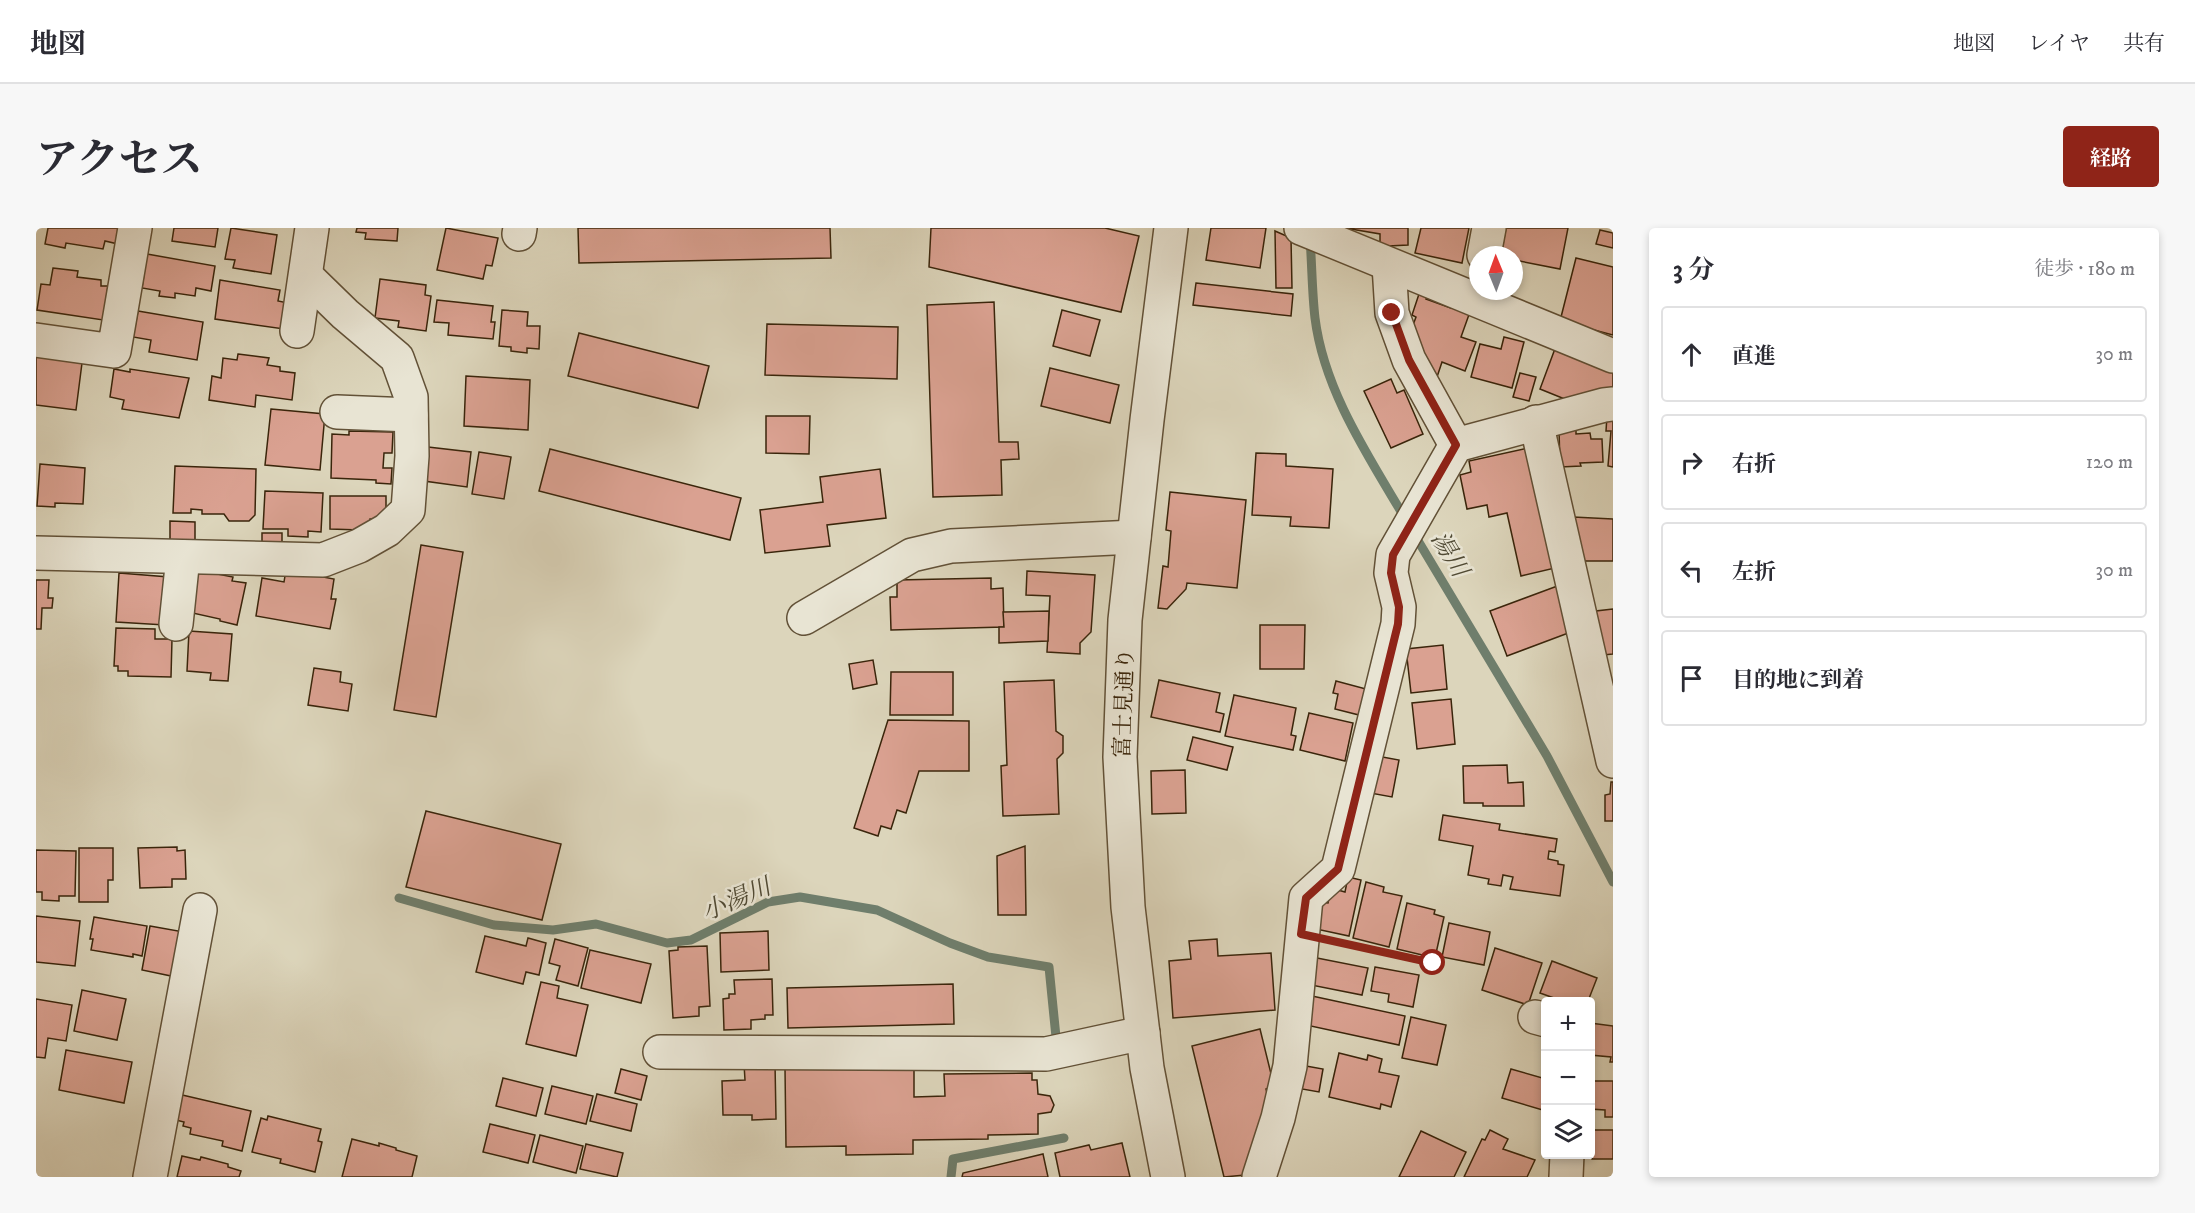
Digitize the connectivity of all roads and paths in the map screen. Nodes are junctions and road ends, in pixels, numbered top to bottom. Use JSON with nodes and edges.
{"nodes":[{"id":1,"x":135,"y":228,"type":"edge"},
{"id":2,"x":312,"y":228,"type":"edge"},
{"id":3,"x":1171,"y":228,"type":"edge"},
{"id":4,"x":1489,"y":228,"type":"edge"},
{"id":5,"x":1313,"y":233,"type":"edge"},
{"id":6,"x":1486,"y":246,"type":"edge"},
{"id":7,"x":1389,"y":265,"type":"junction"},
{"id":8,"x":306,"y":276,"type":"junction"},
{"id":9,"x":1469,"y":289,"type":"edge"},
{"id":10,"x":1495,"y":300,"type":"edge"},
{"id":11,"x":297,"y":331,"type":"dead end"},
{"id":12,"x":36,"y":340,"type":"edge"},
{"id":13,"x":1613,"y":356,"type":"edge"},
{"id":14,"x":1613,"y":404,"type":"edge"},
{"id":15,"x":337,"y":412,"type":"dead end"},
{"id":16,"x":411,"y":415,"type":"junction"},
{"id":17,"x":1536,"y":422,"type":"junction"},
{"id":18,"x":1456,"y":445,"type":"junction"},
{"id":19,"x":1134,"y":537,"type":"junction"},
{"id":20,"x":36,"y":553,"type":"edge"},
{"id":21,"x":183,"y":557,"type":"junction"},
{"id":22,"x":804,"y":618,"type":"dead end"},
{"id":23,"x":177,"y":624,"type":"dead end"},
{"id":24,"x":1613,"y":761,"type":"edge"},
{"id":25,"x":200,"y":910,"type":"dead end"},
{"id":26,"x":1301,"y":934,"type":"junction"},
{"id":27,"x":1433,"y":963,"type":"dead end"},
{"id":28,"x":1143,"y":1033,"type":"junction"},
{"id":29,"x":660,"y":1052,"type":"dead end"},
{"id":30,"x":1567,"y":1159,"type":"edge"},
{"id":31,"x":150,"y":1177,"type":"edge"},
{"id":32,"x":1168,"y":1177,"type":"edge"},
{"id":33,"x":1259,"y":1177,"type":"edge"},
{"id":34,"x":1566,"y":1177,"type":"edge"}],
"edges":[{"from":1,"to":12,"type":"street"},
{"from":2,"to":8,"type":"street"},
{"from":3,"to":19,"type":"street","name":"富士見通り"},
{"from":4,"to":6,"type":"street"},
{"from":5,"to":7,"type":"street"},
{"from":7,"to":9,"type":"street"},
{"from":7,"to":18,"type":"street"},
{"from":8,"to":11,"type":"street"},
{"from":8,"to":16,"type":"street"},
{"from":10,"to":13,"type":"street"},
{"from":14,"to":17,"type":"street"},
{"from":15,"to":16,"type":"street"},
{"from":16,"to":21,"type":"street"},
{"from":17,"to":18,"type":"street"},
{"from":17,"to":24,"type":"street"},
{"from":18,"to":26,"type":"street"},
{"from":19,"to":22,"type":"street"},
{"from":19,"to":28,"type":"street","name":"富士見通り"},
{"from":20,"to":21,"type":"street"},
{"from":21,"to":23,"type":"street"},
{"from":25,"to":31,"type":"street"},
{"from":26,"to":27,"type":"path"},
{"from":26,"to":33,"type":"street"},
{"from":28,"to":29,"type":"street"},
{"from":28,"to":32,"type":"street","name":"富士見通り"},
{"from":30,"to":34,"type":"street"}]}
